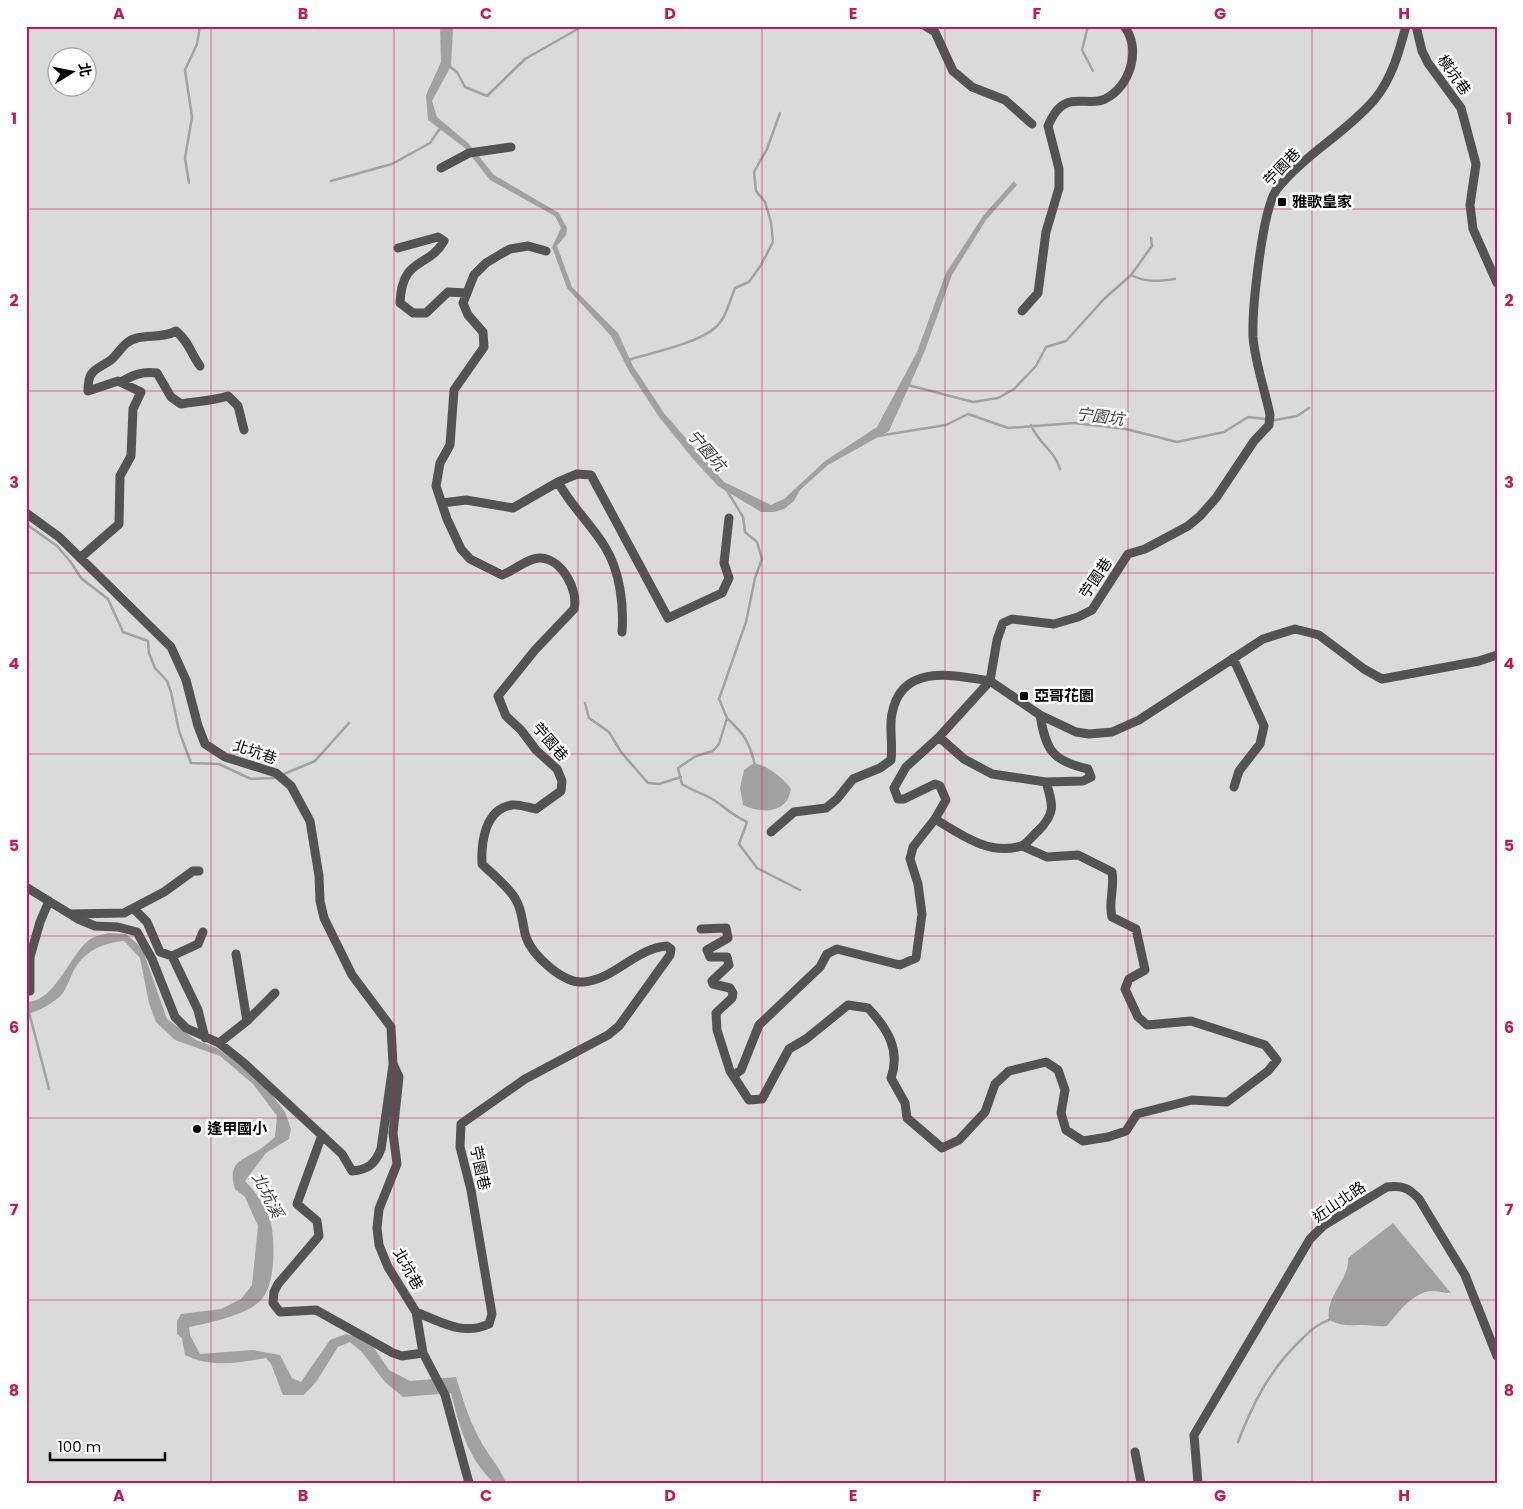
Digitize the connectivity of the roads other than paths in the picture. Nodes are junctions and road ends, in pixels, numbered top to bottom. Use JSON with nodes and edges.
{"nodes":[{"id":1,"x":925,"y":26,"type":"edge"},
{"id":2,"x":1124,"y":26,"type":"edge"},
{"id":3,"x":1406,"y":26,"type":"edge"},
{"id":4,"x":1416,"y":26,"type":"edge"},
{"id":5,"x":1032,"y":124,"type":"dead end"},
{"id":6,"x":511,"y":147,"type":"dead end"},
{"id":7,"x":442,"y":168,"type":"dead end"},
{"id":8,"x":398,"y":248,"type":"dead end"},
{"id":9,"x":546,"y":251,"type":"dead end"},
{"id":10,"x":1497,"y":283,"type":"edge"},
{"id":11,"x":467,"y":293,"type":"junction"},
{"id":12,"x":1022,"y":311,"type":"dead end"},
{"id":13,"x":200,"y":366,"type":"dead end"},
{"id":14,"x":121,"y":382,"type":"junction"},
{"id":15,"x":244,"y":430,"type":"dead end"},
{"id":16,"x":558,"y":482,"type":"junction"},
{"id":17,"x":442,"y":503,"type":"junction"},
{"id":18,"x":26,"y":513,"type":"edge"},
{"id":19,"x":729,"y":518,"type":"dead end"},
{"id":20,"x":80,"y":558,"type":"junction"},
{"id":21,"x":622,"y":632,"type":"dead end"},
{"id":22,"x":1497,"y":655,"type":"edge"},
{"id":23,"x":1233,"y":658,"type":"junction"},
{"id":24,"x":990,"y":681,"type":"junction"},
{"id":25,"x":1040,"y":715,"type":"junction"},
{"id":26,"x":939,"y":737,"type":"junction"},
{"id":27,"x":1046,"y":782,"type":"junction"},
{"id":28,"x":1234,"y":787,"type":"dead end"},
{"id":29,"x":935,"y":819,"type":"junction"},
{"id":30,"x":771,"y":832,"type":"dead end"},
{"id":31,"x":1022,"y":846,"type":"junction"},
{"id":32,"x":200,"y":871,"type":"dead end"},
{"id":33,"x":26,"y":888,"type":"edge"},
{"id":34,"x":49,"y":901,"type":"junction"},
{"id":35,"x":134,"y":909,"type":"junction"},
{"id":36,"x":70,"y":914,"type":"junction"},
{"id":37,"x":701,"y":929,"type":"dead end"},
{"id":38,"x":203,"y":932,"type":"dead end"},
{"id":39,"x":236,"y":954,"type":"dead end"},
{"id":40,"x":172,"y":956,"type":"junction"},
{"id":41,"x":30,"y":991,"type":"dead end"},
{"id":42,"x":276,"y":993,"type":"dead end"},
{"id":43,"x":247,"y":1021,"type":"junction"},
{"id":44,"x":205,"y":1038,"type":"junction"},
{"id":45,"x":219,"y":1044,"type":"junction"},
{"id":46,"x":393,"y":1064,"type":"junction"},
{"id":47,"x":734,"y":1075,"type":"junction"},
{"id":48,"x":322,"y":1135,"type":"junction"},
{"id":49,"x":416,"y":1312,"type":"junction"},
{"id":50,"x":423,"y":1353,"type":"junction"},
{"id":51,"x":1497,"y":1356,"type":"edge"},
{"id":52,"x":1135,"y":1452,"type":"dead end"},
{"id":53,"x":469,"y":1483,"type":"edge"},
{"id":54,"x":1141,"y":1483,"type":"edge"},
{"id":55,"x":1198,"y":1483,"type":"edge"}],
"edges":[{"from":1,"to":5,"type":"street"},
{"from":2,"to":12,"type":"street"},
{"from":3,"to":24,"type":"street","name":"苧園巷"},
{"from":4,"to":10,"type":"street","name":"橫坑巷"},
{"from":6,"to":7,"type":"street"},
{"from":8,"to":11,"type":"street"},
{"from":9,"to":11,"type":"street"},
{"from":11,"to":17,"type":"street","name":"苧園巷"},
{"from":13,"to":14,"type":"street"},
{"from":14,"to":15,"type":"street"},
{"from":14,"to":20,"type":"street"},
{"from":16,"to":17,"type":"street"},
{"from":16,"to":19,"type":"street"},
{"from":16,"to":21,"type":"street"},
{"from":17,"to":49,"type":"street","name":"苧園巷"},
{"from":18,"to":20,"type":"street","name":"北坑巷"},
{"from":20,"to":46,"type":"street","name":"北坑巷"},
{"from":22,"to":23,"type":"street"},
{"from":23,"to":25,"type":"street"},
{"from":23,"to":28,"type":"street"},
{"from":24,"to":25,"type":"street"},
{"from":24,"to":26,"type":"street"},
{"from":24,"to":30,"type":"street"},
{"from":25,"to":27,"type":"street"},
{"from":26,"to":27,"type":"street"},
{"from":26,"to":29,"type":"street"},
{"from":27,"to":31,"type":"street"},
{"from":29,"to":31,"type":"street"},
{"from":29,"to":47,"type":"street"},
{"from":31,"to":47,"type":"street"},
{"from":32,"to":35,"type":"street"},
{"from":33,"to":34,"type":"street","name":"北坑巷"},
{"from":34,"to":36,"type":"street","name":"北坑巷"},
{"from":34,"to":41,"type":"street"},
{"from":35,"to":36,"type":"street"},
{"from":35,"to":40,"type":"street"},
{"from":36,"to":44,"type":"street","name":"北坑巷"},
{"from":37,"to":47,"type":"street"},
{"from":38,"to":40,"type":"street"},
{"from":39,"to":43,"type":"street"},
{"from":40,"to":44,"type":"street"},
{"from":42,"to":43,"type":"street"},
{"from":43,"to":45,"type":"street"},
{"from":44,"to":45,"type":"street","name":"北坑巷"},
{"from":45,"to":48,"type":"street","name":"北坑巷"},
{"from":46,"to":48,"type":"street","name":"北坑巷"},
{"from":46,"to":49,"type":"street","name":"北坑巷"},
{"from":48,"to":50,"type":"street"},
{"from":49,"to":50,"type":"street","name":"北坑巷"},
{"from":50,"to":53,"type":"street","name":"北坑巷"},
{"from":51,"to":55,"type":"street","name":"近山北路"},
{"from":52,"to":54,"type":"street"}]}
